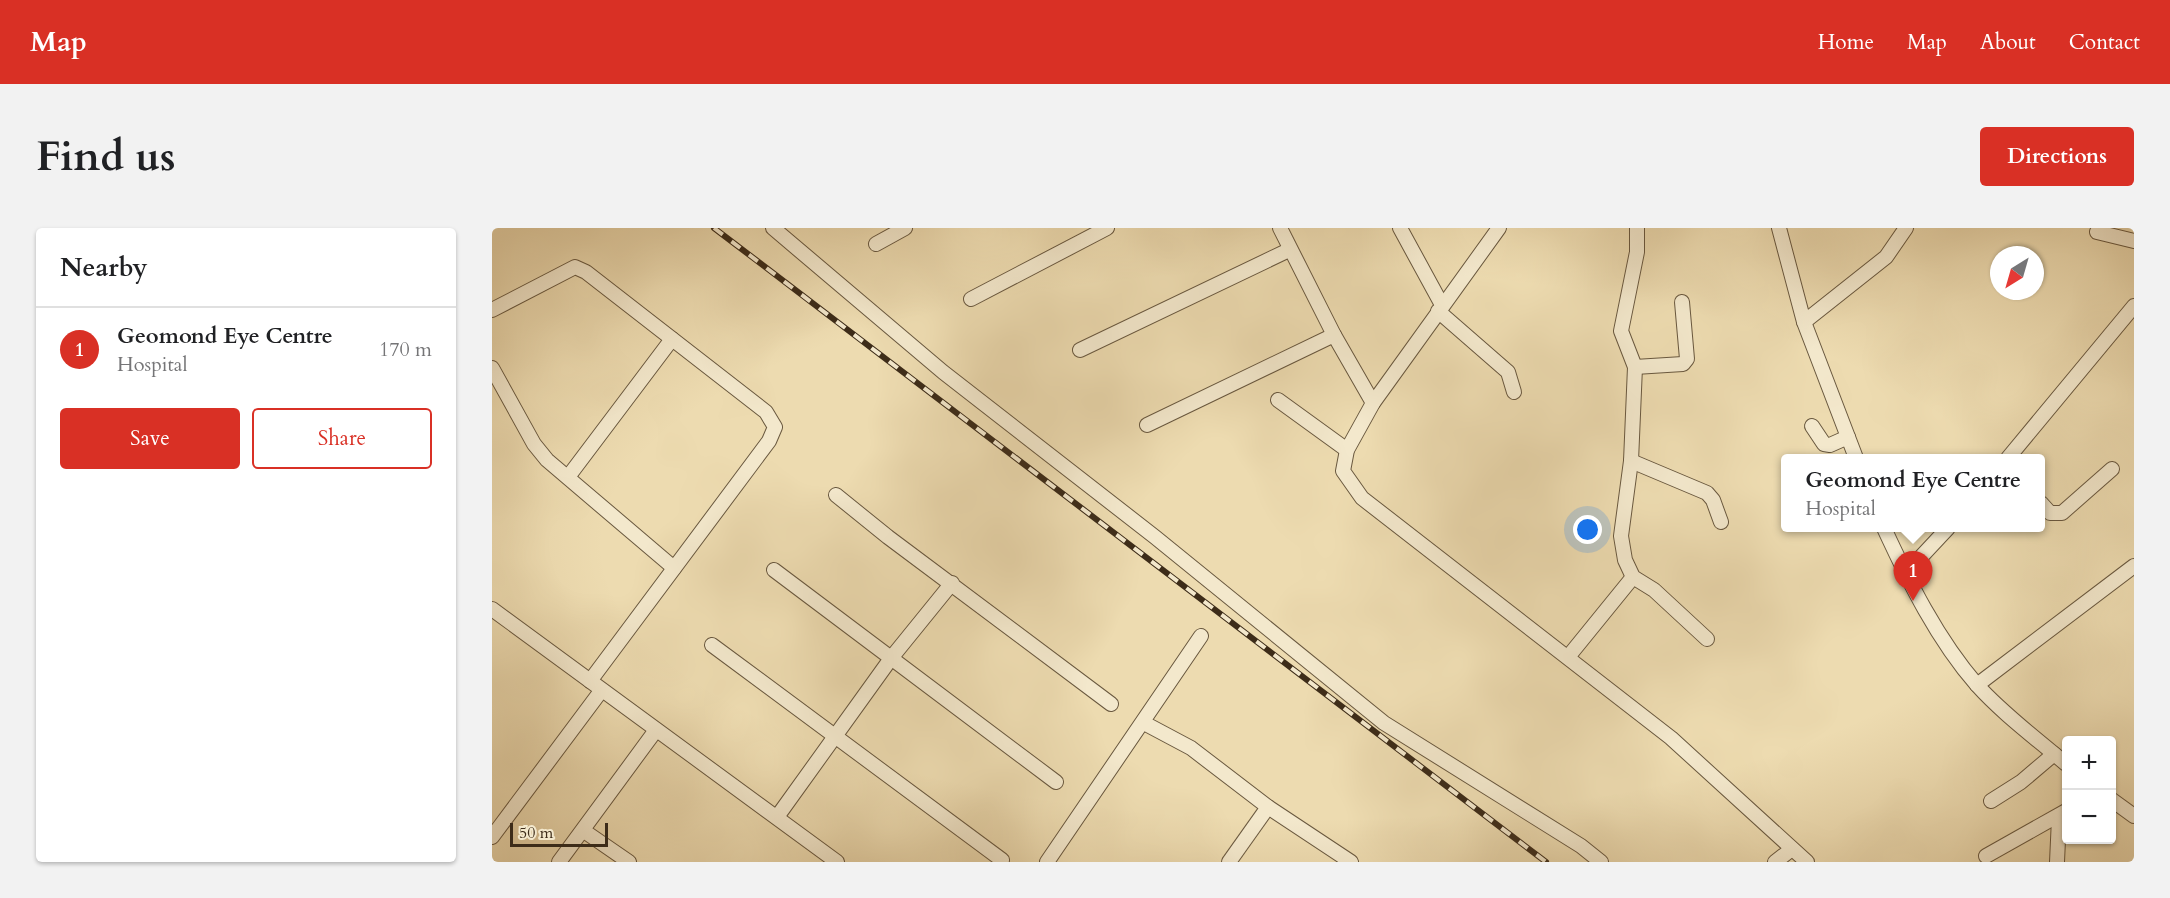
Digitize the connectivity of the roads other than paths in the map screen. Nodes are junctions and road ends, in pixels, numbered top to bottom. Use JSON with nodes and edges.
{"nodes":[{"id":1,"x":773,"y":228,"type":"edge"},
{"id":2,"x":905,"y":228,"type":"edge"},
{"id":3,"x":1107,"y":228,"type":"edge"},
{"id":4,"x":1280,"y":228,"type":"edge"},
{"id":5,"x":1400,"y":228,"type":"edge"},
{"id":6,"x":1499,"y":228,"type":"edge"},
{"id":7,"x":1637,"y":228,"type":"edge"},
{"id":8,"x":1779,"y":228,"type":"edge"},
{"id":9,"x":1906,"y":228,"type":"edge"},
{"id":10,"x":2097,"y":232,"type":"dead end"},
{"id":11,"x":2134,"y":241,"type":"edge"},
{"id":12,"x":876,"y":244,"type":"dead end"},
{"id":13,"x":1289,"y":250,"type":"junction"},
{"id":14,"x":971,"y":299,"type":"dead end"},
{"id":15,"x":1683,"y":302,"type":"dead end"},
{"id":16,"x":2134,"y":306,"type":"edge"},
{"id":17,"x":1440,"y":308,"type":"junction"},
{"id":18,"x":492,"y":310,"type":"edge"},
{"id":19,"x":1804,"y":322,"type":"junction"},
{"id":20,"x":1334,"y":335,"type":"junction"},
{"id":21,"x":672,"y":339,"type":"junction"},
{"id":22,"x":1080,"y":350,"type":"dead end"},
{"id":23,"x":1635,"y":367,"type":"junction"},
{"id":24,"x":492,"y":368,"type":"edge"},
{"id":25,"x":1514,"y":392,"type":"dead end"},
{"id":26,"x":1278,"y":400,"type":"dead end"},
{"id":27,"x":1373,"y":403,"type":"junction"},
{"id":28,"x":1147,"y":425,"type":"dead end"},
{"id":29,"x":1812,"y":426,"type":"dead end"},
{"id":30,"x":1848,"y":437,"type":"junction"},
{"id":31,"x":1347,"y":450,"type":"junction"},
{"id":32,"x":1854,"y":454,"type":"edge"},
{"id":33,"x":2012,"y":454,"type":"edge"},
{"id":34,"x":1631,"y":461,"type":"junction"},
{"id":35,"x":2112,"y":469,"type":"dead end"},
{"id":36,"x":568,"y":477,"type":"junction"},
{"id":37,"x":836,"y":495,"type":"dead end"},
{"id":38,"x":2045,"y":508,"type":"edge"},
{"id":39,"x":1721,"y":522,"type":"dead end"},
{"id":40,"x":1886,"y":532,"type":"edge"},
{"id":41,"x":1944,"y":532,"type":"edge"},
{"id":42,"x":2134,"y":566,"type":"edge"},
{"id":43,"x":674,"y":568,"type":"junction"},
{"id":44,"x":774,"y":570,"type":"dead end"},
{"id":45,"x":1905,"y":574,"type":"junction"},
{"id":46,"x":1633,"y":577,"type":"junction"},
{"id":47,"x":952,"y":584,"type":"junction"},
{"id":48,"x":494,"y":613,"type":"edge"},
{"id":49,"x":1201,"y":636,"type":"dead end"},
{"id":50,"x":1707,"y":639,"type":"dead end"},
{"id":51,"x":712,"y":645,"type":"dead end"},
{"id":52,"x":892,"y":657,"type":"junction"},
{"id":53,"x":1568,"y":657,"type":"junction"},
{"id":54,"x":590,"y":681,"type":"junction"},
{"id":55,"x":1977,"y":685,"type":"junction"},
{"id":56,"x":601,"y":691,"type":"junction"},
{"id":57,"x":1111,"y":704,"type":"dead end"},
{"id":58,"x":1144,"y":723,"type":"junction"},
{"id":59,"x":656,"y":730,"type":"junction"},
{"id":60,"x":835,"y":735,"type":"junction"},
{"id":61,"x":2054,"y":754,"type":"junction"},
{"id":62,"x":2062,"y":760,"type":"edge"},
{"id":63,"x":1056,"y":782,"type":"dead end"},
{"id":64,"x":1991,"y":801,"type":"dead end"},
{"id":65,"x":2116,"y":804,"type":"edge"},
{"id":66,"x":1268,"y":807,"type":"junction"},
{"id":67,"x":2062,"y":816,"type":"edge"},
{"id":68,"x":2134,"y":816,"type":"edge"},
{"id":69,"x":777,"y":818,"type":"junction"},
{"id":70,"x":2062,"y":823,"type":"edge"},
{"id":71,"x":584,"y":831,"type":"junction"},
{"id":72,"x":492,"y":837,"type":"edge"},
{"id":73,"x":1792,"y":849,"type":"junction"},
{"id":74,"x":1986,"y":856,"type":"dead end"},
{"id":75,"x":1002,"y":860,"type":"dead end"},
{"id":76,"x":559,"y":862,"type":"edge"},
{"id":77,"x":628,"y":862,"type":"edge"},
{"id":78,"x":837,"y":862,"type":"edge"},
{"id":79,"x":1047,"y":862,"type":"edge"},
{"id":80,"x":1229,"y":862,"type":"edge"},
{"id":81,"x":1351,"y":862,"type":"edge"},
{"id":82,"x":1601,"y":862,"type":"edge"},
{"id":83,"x":1775,"y":862,"type":"edge"},
{"id":84,"x":1807,"y":862,"type":"edge"},
{"id":85,"x":2057,"y":862,"type":"edge"}],
"edges":[{"from":1,"to":82,"type":"street"},
{"from":2,"to":12,"type":"street"},
{"from":3,"to":14,"type":"street"},
{"from":4,"to":13,"type":"street"},
{"from":5,"to":17,"type":"street"},
{"from":6,"to":17,"type":"street"},
{"from":7,"to":23,"type":"street"},
{"from":8,"to":19,"type":"street"},
{"from":9,"to":19,"type":"street"},
{"from":10,"to":11,"type":"street"},
{"from":13,"to":20,"type":"street"},
{"from":13,"to":22,"type":"street"},
{"from":15,"to":23,"type":"street"},
{"from":16,"to":33,"type":"street"},
{"from":17,"to":25,"type":"street"},
{"from":17,"to":27,"type":"street"},
{"from":18,"to":21,"type":"street"},
{"from":19,"to":30,"type":"street"},
{"from":20,"to":27,"type":"street"},
{"from":20,"to":28,"type":"street"},
{"from":21,"to":36,"type":"street"},
{"from":21,"to":43,"type":"street"},
{"from":23,"to":34,"type":"street"},
{"from":24,"to":36,"type":"street"},
{"from":26,"to":31,"type":"street"},
{"from":27,"to":31,"type":"street"},
{"from":29,"to":30,"type":"street"},
{"from":30,"to":32,"type":"street"},
{"from":31,"to":53,"type":"street"},
{"from":34,"to":39,"type":"street"},
{"from":34,"to":46,"type":"street"},
{"from":35,"to":38,"type":"street"},
{"from":36,"to":43,"type":"street"},
{"from":37,"to":47,"type":"street"},
{"from":40,"to":45,"type":"street"},
{"from":41,"to":45,"type":"street"},
{"from":42,"to":55,"type":"street"},
{"from":43,"to":54,"type":"street"},
{"from":44,"to":52,"type":"street"},
{"from":45,"to":55,"type":"street"},
{"from":46,"to":50,"type":"street"},
{"from":46,"to":53,"type":"street"},
{"from":47,"to":52,"type":"street"},
{"from":47,"to":57,"type":"street"},
{"from":48,"to":54,"type":"street"},
{"from":49,"to":58,"type":"street"},
{"from":51,"to":60,"type":"street"},
{"from":52,"to":60,"type":"street"},
{"from":52,"to":63,"type":"street"},
{"from":53,"to":73,"type":"street"},
{"from":54,"to":56,"type":"street"},
{"from":55,"to":61,"type":"street"},
{"from":56,"to":59,"type":"street"},
{"from":56,"to":72,"type":"street"},
{"from":58,"to":66,"type":"street"},
{"from":58,"to":79,"type":"street"},
{"from":59,"to":69,"type":"street"},
{"from":59,"to":71,"type":"street"},
{"from":60,"to":69,"type":"street"},
{"from":60,"to":75,"type":"street"},
{"from":61,"to":62,"type":"street"},
{"from":61,"to":64,"type":"street"},
{"from":65,"to":68,"type":"street"},
{"from":66,"to":80,"type":"street"},
{"from":66,"to":81,"type":"street"},
{"from":67,"to":74,"type":"street"},
{"from":69,"to":78,"type":"street"},
{"from":70,"to":85,"type":"street"},
{"from":71,"to":76,"type":"street"},
{"from":71,"to":77,"type":"street"},
{"from":73,"to":83,"type":"street"},
{"from":73,"to":84,"type":"street"}]}
